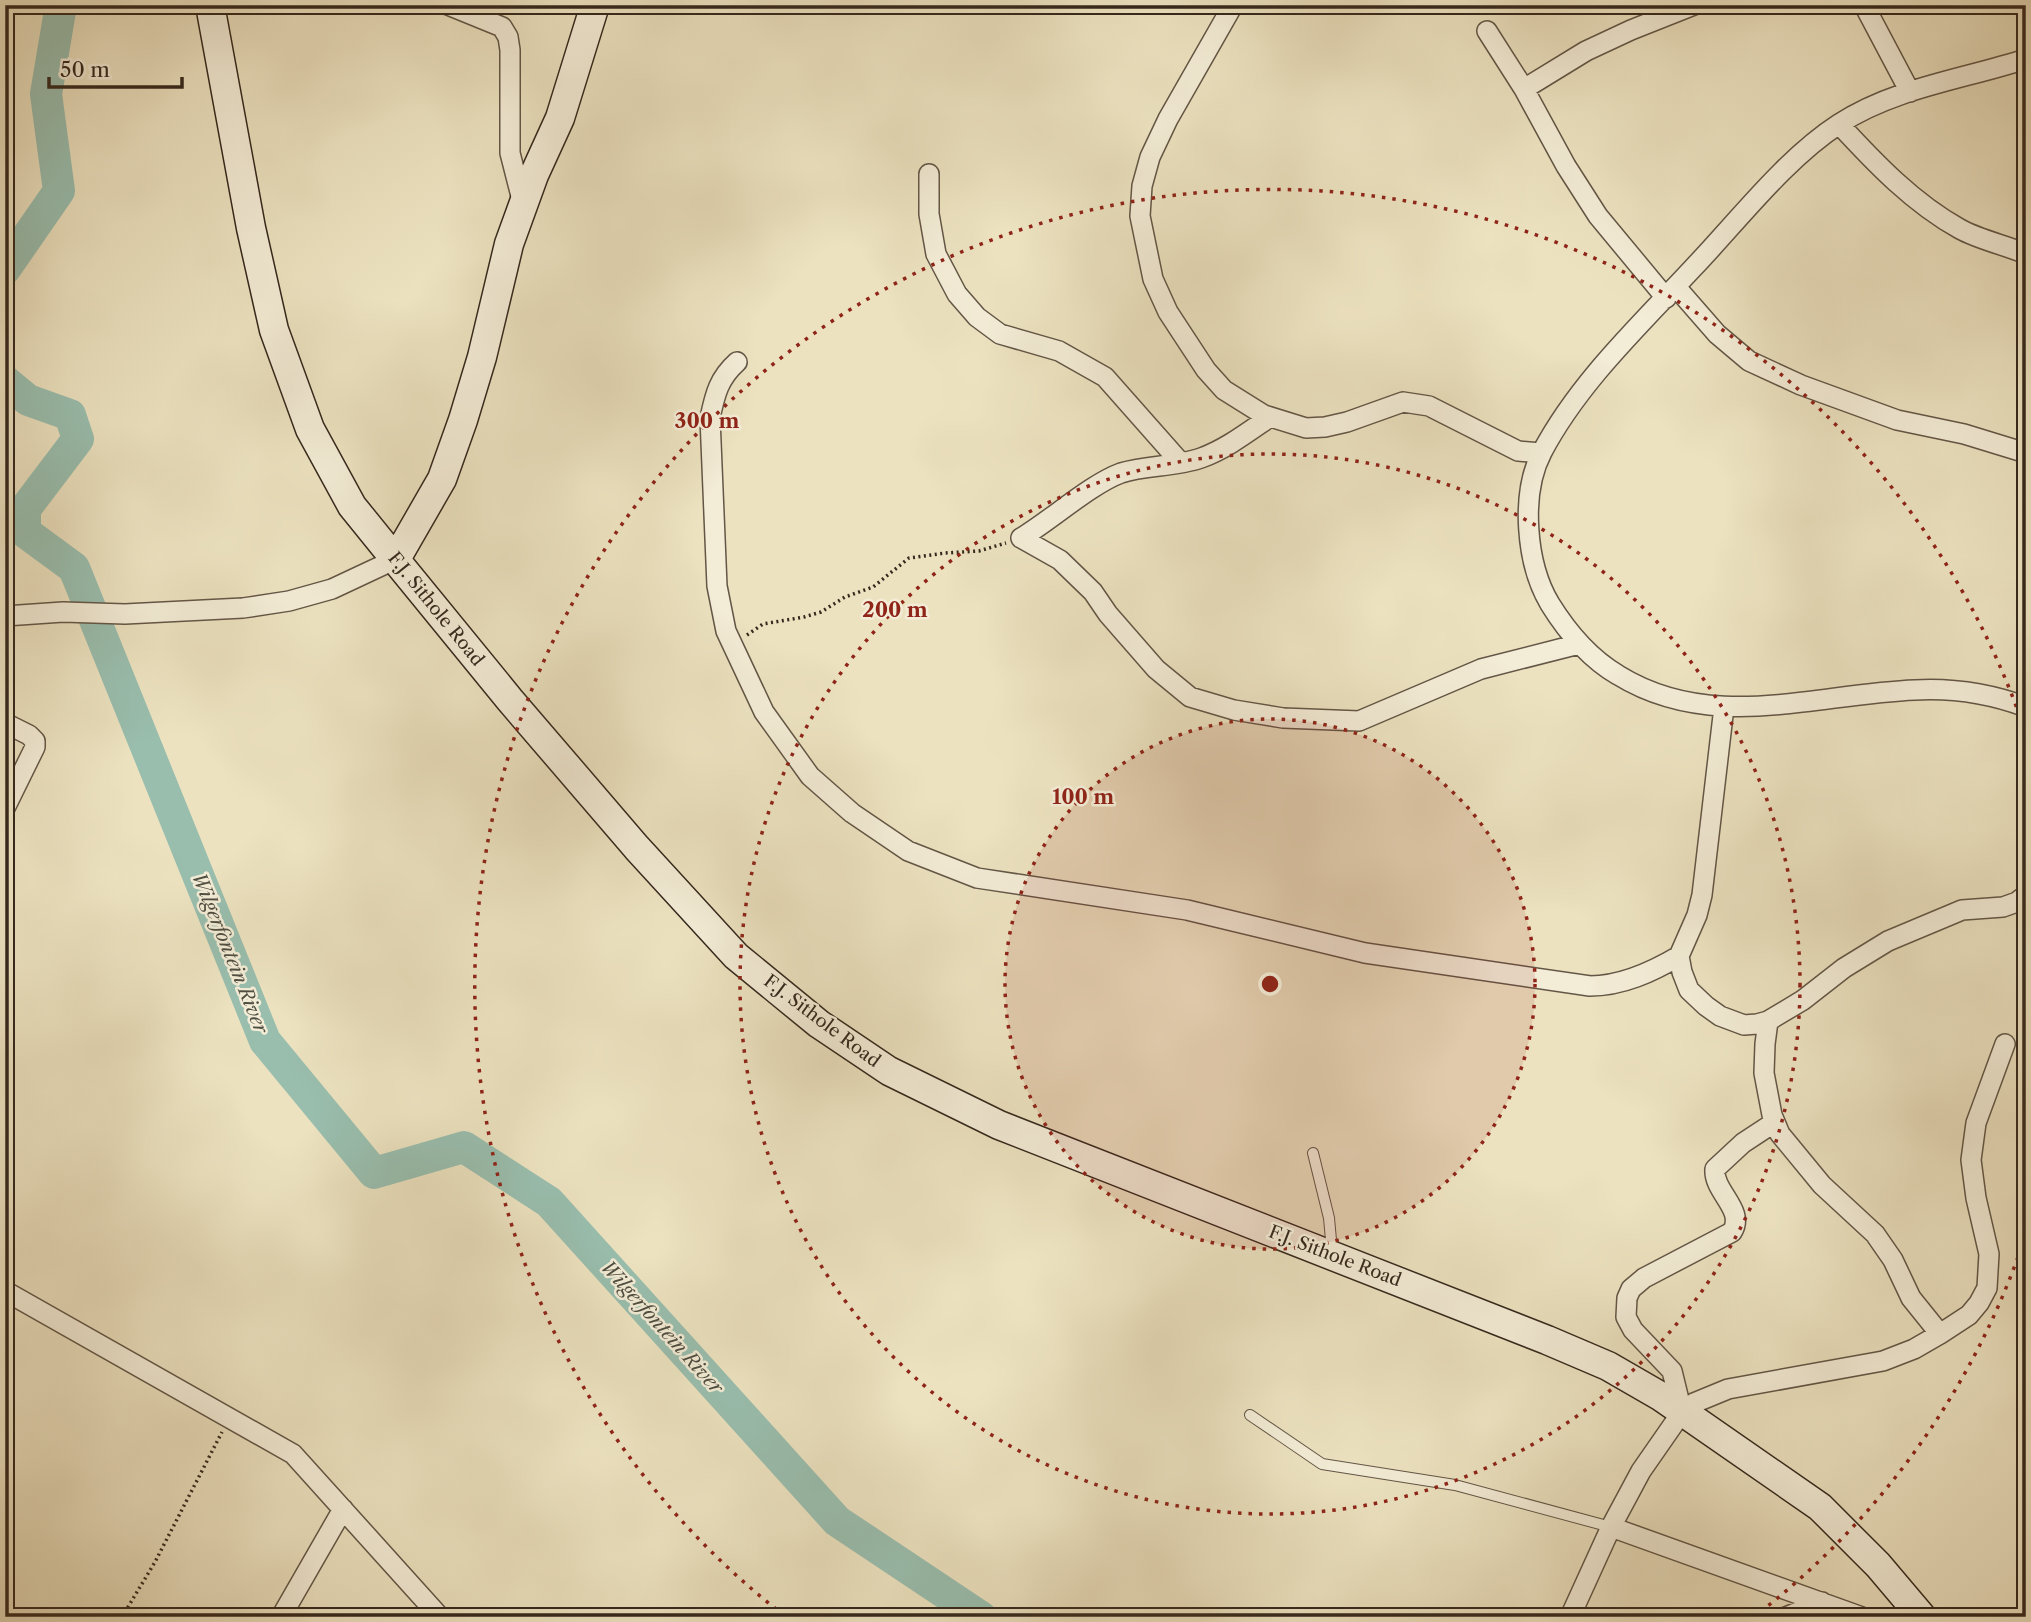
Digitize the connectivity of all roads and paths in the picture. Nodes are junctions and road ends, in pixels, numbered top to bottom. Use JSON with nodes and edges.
{"nodes":[{"id":1,"x":210,"y":5,"type":"edge"},
{"id":2,"x":448,"y":5,"type":"edge"},
{"id":3,"x":595,"y":5,"type":"edge"},
{"id":4,"x":1233,"y":5,"type":"edge"},
{"id":5,"x":1694,"y":5,"type":"edge"},
{"id":6,"x":1864,"y":5,"type":"edge"},
{"id":7,"x":1487,"y":31,"type":"dead end"},
{"id":8,"x":2026,"y":59,"type":"edge"},
{"id":9,"x":1524,"y":89,"type":"junction"},
{"id":10,"x":1910,"y":92,"type":"junction"},
{"id":11,"x":1839,"y":124,"type":"junction"},
{"id":12,"x":929,"y":174,"type":"dead end"},
{"id":13,"x":523,"y":205,"type":"junction"},
{"id":14,"x":2026,"y":254,"type":"edge"},
{"id":15,"x":1671,"y":292,"type":"junction"},
{"id":16,"x":737,"y":362,"type":"dead end"},
{"id":17,"x":1270,"y":416,"type":"junction"},
{"id":18,"x":1541,"y":453,"type":"junction"},
{"id":19,"x":2026,"y":453,"type":"edge"},
{"id":20,"x":1181,"y":463,"type":"junction"},
{"id":21,"x":1021,"y":538,"type":"junction"},
{"id":22,"x":396,"y":559,"type":"junction"},
{"id":23,"x":5,"y":616,"type":"edge"},
{"id":24,"x":1579,"y":644,"type":"junction"},
{"id":25,"x":736,"y":652,"type":"junction"},
{"id":26,"x":2026,"y":706,"type":"edge"},
{"id":27,"x":1724,"y":707,"type":"junction"},
{"id":28,"x":5,"y":723,"type":"edge"},
{"id":29,"x":5,"y":808,"type":"edge"},
{"id":30,"x":2026,"y":895,"type":"edge"},
{"id":31,"x":1679,"y":956,"type":"junction"},
{"id":32,"x":1768,"y":1021,"type":"junction"},
{"id":33,"x":2005,"y":1044,"type":"dead end"},
{"id":34,"x":1775,"y":1122,"type":"junction"},
{"id":35,"x":1313,"y":1153,"type":"dead end"},
{"id":36,"x":1332,"y":1255,"type":"junction"},
{"id":37,"x":5,"y":1291,"type":"edge"},
{"id":38,"x":1940,"y":1334,"type":"junction"},
{"id":39,"x":1682,"y":1412,"type":"junction"},
{"id":40,"x":1250,"y":1415,"type":"dead end"},
{"id":41,"x":229,"y":1418,"type":"junction"},
{"id":42,"x":343,"y":1509,"type":"junction"},
{"id":43,"x":1611,"y":1527,"type":"junction"},
{"id":44,"x":1822,"y":1602,"type":"junction"},
{"id":45,"x":429,"y":1612,"type":"edge"},
{"id":46,"x":122,"y":1617,"type":"edge"},
{"id":47,"x":281,"y":1617,"type":"edge"},
{"id":48,"x":1570,"y":1617,"type":"edge"},
{"id":49,"x":1786,"y":1617,"type":"edge"},
{"id":50,"x":1862,"y":1617,"type":"edge"},
{"id":51,"x":1922,"y":1617,"type":"edge"}],
"edges":[{"from":1,"to":22,"type":"street","name":"F.J. Sithole Road"},
{"from":2,"to":13,"type":"street"},
{"from":3,"to":13,"type":"street"},
{"from":4,"to":17,"type":"street"},
{"from":5,"to":9,"type":"street"},
{"from":6,"to":10,"type":"street"},
{"from":7,"to":9,"type":"street"},
{"from":8,"to":10,"type":"street"},
{"from":9,"to":15,"type":"street"},
{"from":10,"to":11,"type":"street"},
{"from":11,"to":14,"type":"street"},
{"from":11,"to":15,"type":"street"},
{"from":12,"to":20,"type":"street"},
{"from":13,"to":22,"type":"street"},
{"from":15,"to":18,"type":"street"},
{"from":15,"to":19,"type":"street"},
{"from":16,"to":25,"type":"street"},
{"from":17,"to":18,"type":"street"},
{"from":17,"to":20,"type":"street"},
{"from":18,"to":24,"type":"street"},
{"from":20,"to":21,"type":"street"},
{"from":21,"to":24,"type":"street"},
{"from":21,"to":25,"type":"path"},
{"from":22,"to":23,"type":"street"},
{"from":22,"to":36,"type":"street","name":"F.J. Sithole Road"},
{"from":24,"to":27,"type":"street"},
{"from":25,"to":31,"type":"street"},
{"from":26,"to":27,"type":"street"},
{"from":27,"to":31,"type":"street"},
{"from":28,"to":29,"type":"street"},
{"from":30,"to":32,"type":"street"},
{"from":31,"to":32,"type":"street"},
{"from":32,"to":34,"type":"street"},
{"from":33,"to":38,"type":"street"},
{"from":34,"to":38,"type":"street"},
{"from":34,"to":39,"type":"street"},
{"from":35,"to":36,"type":"lane"},
{"from":36,"to":39,"type":"street","name":"F.J. Sithole Road"},
{"from":37,"to":41,"type":"street"},
{"from":38,"to":39,"type":"street"},
{"from":39,"to":43,"type":"street"},
{"from":39,"to":51,"type":"street","name":"F.J. Sithole Road"},
{"from":40,"to":43,"type":"lane"},
{"from":41,"to":42,"type":"street"},
{"from":41,"to":46,"type":"path"},
{"from":42,"to":45,"type":"street"},
{"from":42,"to":47,"type":"street"},
{"from":43,"to":44,"type":"street"},
{"from":43,"to":48,"type":"street"},
{"from":44,"to":49,"type":"street"},
{"from":44,"to":50,"type":"street"}]}
